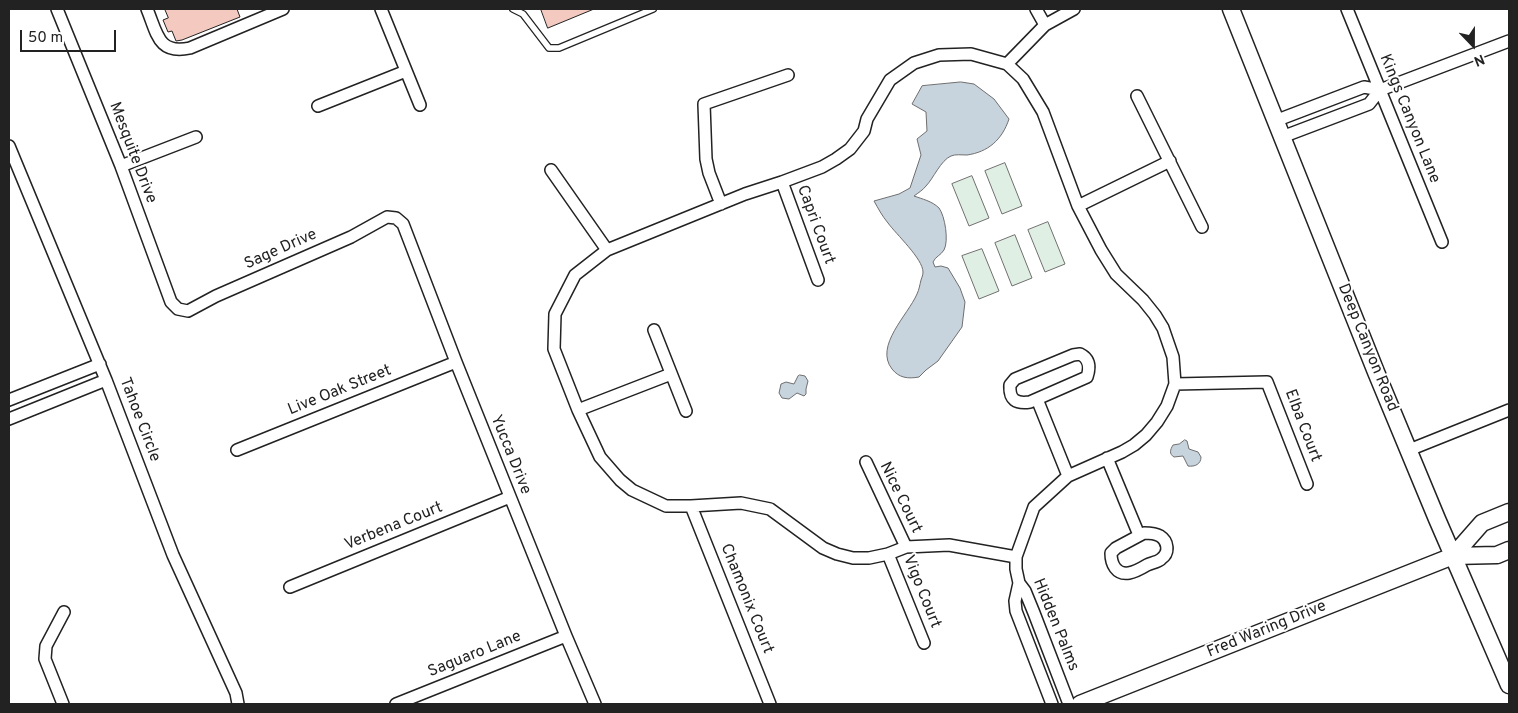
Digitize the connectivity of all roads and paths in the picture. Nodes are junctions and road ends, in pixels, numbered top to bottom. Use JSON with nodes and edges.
{"nodes":[{"id":1,"x":56,"y":9,"type":"edge"},
{"id":2,"x":147,"y":9,"type":"edge"},
{"id":3,"x":283,"y":9,"type":"edge"},
{"id":4,"x":381,"y":9,"type":"edge"},
{"id":5,"x":513,"y":9,"type":"edge"},
{"id":6,"x":653,"y":9,"type":"edge"},
{"id":7,"x":1036,"y":9,"type":"edge"},
{"id":8,"x":1074,"y":9,"type":"edge"},
{"id":9,"x":1231,"y":9,"type":"edge"},
{"id":10,"x":1347,"y":9,"type":"edge"},
{"id":11,"x":1045,"y":25,"type":"junction"},
{"id":12,"x":1509,"y":41,"type":"edge"},
{"id":13,"x":1007,"y":64,"type":"junction"},
{"id":14,"x":406,"y":71,"type":"junction"},
{"id":15,"x":788,"y":75,"type":"dead end"},
{"id":16,"x":1380,"y":90,"type":"junction"},
{"id":17,"x":1137,"y":96,"type":"dead end"},
{"id":18,"x":420,"y":105,"type":"dead end"},
{"id":19,"x":318,"y":106,"type":"dead end"},
{"id":20,"x":1275,"y":121,"type":"junction"},
{"id":21,"x":196,"y":137,"type":"dead end"},
{"id":22,"x":1282,"y":137,"type":"junction"},
{"id":23,"x":9,"y":146,"type":"edge"},
{"id":24,"x":1170,"y":161,"type":"junction"},
{"id":25,"x":121,"y":166,"type":"junction"},
{"id":26,"x":551,"y":170,"type":"dead end"},
{"id":27,"x":782,"y":182,"type":"junction"},
{"id":28,"x":721,"y":204,"type":"junction"},
{"id":29,"x":1078,"y":206,"type":"junction"},
{"id":30,"x":396,"y":218,"type":"joint"},
{"id":31,"x":1202,"y":228,"type":"dead end"},
{"id":32,"x":1442,"y":242,"type":"dead end"},
{"id":33,"x":607,"y":250,"type":"junction"},
{"id":34,"x":818,"y":280,"type":"dead end"},
{"id":35,"x":178,"y":309,"type":"joint"},
{"id":36,"x":654,"y":330,"type":"dead end"},
{"id":37,"x":456,"y":362,"type":"junction"},
{"id":38,"x":100,"y":364,"type":"junction"},
{"id":39,"x":672,"y":374,"type":"junction"},
{"id":40,"x":106,"y":380,"type":"junction"},
{"id":41,"x":1175,"y":384,"type":"junction"},
{"id":42,"x":1037,"y":399,"type":"junction"},
{"id":43,"x":9,"y":400,"type":"edge"},
{"id":44,"x":578,"y":410,"type":"junction"},
{"id":45,"x":1509,"y":410,"type":"edge"},
{"id":46,"x":686,"y":411,"type":"dead end"},
{"id":47,"x":9,"y":419,"type":"edge"},
{"id":48,"x":237,"y":450,"type":"dead end"},
{"id":49,"x":1409,"y":450,"type":"junction"},
{"id":50,"x":1107,"y":458,"type":"junction"},
{"id":51,"x":866,"y":462,"type":"dead end"},
{"id":52,"x":1068,"y":476,"type":"junction"},
{"id":53,"x":1307,"y":484,"type":"dead end"},
{"id":54,"x":510,"y":497,"type":"junction"},
{"id":55,"x":691,"y":506,"type":"junction"},
{"id":56,"x":1509,"y":512,"type":"edge"},
{"id":57,"x":1139,"y":535,"type":"junction"},
{"id":58,"x":906,"y":547,"type":"junction"},
{"id":59,"x":1509,"y":550,"type":"edge"},
{"id":60,"x":888,"y":554,"type":"junction"},
{"id":61,"x":1453,"y":556,"type":"junction"},
{"id":62,"x":1016,"y":557,"type":"junction"},
{"id":63,"x":1019,"y":583,"type":"junction"},
{"id":64,"x":290,"y":587,"type":"dead end"},
{"id":65,"x":64,"y":612,"type":"dead end"},
{"id":66,"x":1039,"y":625,"type":"junction"},
{"id":67,"x":1024,"y":631,"type":"junction"},
{"id":68,"x":566,"y":636,"type":"junction"},
{"id":69,"x":924,"y":643,"type":"dead end"},
{"id":70,"x":1509,"y":685,"type":"edge"},
{"id":71,"x":63,"y":704,"type":"edge"},
{"id":72,"x":238,"y":704,"type":"edge"},
{"id":73,"x":396,"y":704,"type":"edge"},
{"id":74,"x":595,"y":704,"type":"edge"},
{"id":75,"x":770,"y":704,"type":"edge"},
{"id":76,"x":1052,"y":704,"type":"edge"},
{"id":77,"x":1069,"y":704,"type":"edge"},
{"id":78,"x":1080,"y":704,"type":"edge"}],
"edges":[{"from":1,"to":25,"type":"street","name":"Mesquite Drive"},
{"from":2,"to":3,"type":"street"},
{"from":4,"to":14,"type":"street"},
{"from":5,"to":6,"type":"lane"},
{"from":7,"to":11,"type":"street"},
{"from":8,"to":11,"type":"street"},
{"from":9,"to":20,"type":"street","name":"Deep Canyon Road"},
{"from":10,"to":16,"type":"street","name":"Kings Canyon Lane"},
{"from":11,"to":13,"type":"street"},
{"from":12,"to":16,"type":"street"},
{"from":13,"to":27,"type":"street"},
{"from":13,"to":29,"type":"street"},
{"from":14,"to":18,"type":"street"},
{"from":14,"to":19,"type":"street"},
{"from":15,"to":28,"type":"street"},
{"from":16,"to":20,"type":"street"},
{"from":16,"to":22,"type":"street"},
{"from":16,"to":32,"type":"street","name":"Kings Canyon Lane"},
{"from":17,"to":24,"type":"street"},
{"from":20,"to":22,"type":"street","name":"Deep Canyon Road"},
{"from":21,"to":25,"type":"street"},
{"from":22,"to":49,"type":"street","name":"Deep Canyon Road"},
{"from":23,"to":38,"type":"street","name":"Tahoe Circle"},
{"from":24,"to":29,"type":"street"},
{"from":24,"to":31,"type":"street"},
{"from":25,"to":35,"type":"street","name":"Mesquite Drive"},
{"from":26,"to":33,"type":"street"},
{"from":27,"to":28,"type":"street"},
{"from":27,"to":34,"type":"street","name":"Capri Court"},
{"from":28,"to":33,"type":"street"},
{"from":29,"to":41,"type":"street"},
{"from":30,"to":35,"type":"street","name":"Sage Drive"},
{"from":30,"to":37,"type":"street","name":"Yucca Drive"},
{"from":33,"to":44,"type":"street"},
{"from":36,"to":39,"type":"street"},
{"from":37,"to":48,"type":"street","name":"Live Oak Street"},
{"from":37,"to":54,"type":"street","name":"Yucca Drive"},
{"from":38,"to":40,"type":"street","name":"Tahoe Circle"},
{"from":38,"to":43,"type":"street"},
{"from":39,"to":44,"type":"street"},
{"from":39,"to":46,"type":"street"},
{"from":40,"to":47,"type":"street"},
{"from":40,"to":72,"type":"street","name":"Tahoe Circle"},
{"from":41,"to":50,"type":"street"},
{"from":41,"to":53,"type":"street","name":"Elba Court"},
{"from":42,"to":42,"type":"street"},
{"from":42,"to":52,"type":"street"},
{"from":44,"to":55,"type":"street"},
{"from":45,"to":49,"type":"street"},
{"from":49,"to":61,"type":"street","name":"Deep Canyon Road"},
{"from":50,"to":52,"type":"street"},
{"from":50,"to":57,"type":"street"},
{"from":51,"to":58,"type":"street","name":"Nice Court"},
{"from":52,"to":62,"type":"street"},
{"from":54,"to":64,"type":"street","name":"Verbena Court"},
{"from":54,"to":68,"type":"street","name":"Yucca Drive"},
{"from":55,"to":60,"type":"street"},
{"from":55,"to":75,"type":"street","name":"Chamonix Court"},
{"from":56,"to":61,"type":"street","name":"Fred Waring Drive"},
{"from":57,"to":57,"type":"street"},
{"from":58,"to":60,"type":"street"},
{"from":58,"to":62,"type":"street"},
{"from":59,"to":61,"type":"street","name":"Fred Waring Drive"},
{"from":60,"to":69,"type":"street","name":"Vigo Court"},
{"from":61,"to":70,"type":"street","name":"Deep Canyon Road"},
{"from":61,"to":78,"type":"street","name":"Fred Waring Drive"},
{"from":62,"to":63,"type":"street","name":"Hidden Palms"},
{"from":63,"to":66,"type":"street","name":"Hidden Palms"},
{"from":63,"to":67,"type":"street"},
{"from":65,"to":71,"type":"street"},
{"from":66,"to":67,"type":"street"},
{"from":66,"to":77,"type":"street","name":"Hidden Palms"},
{"from":67,"to":76,"type":"street"},
{"from":68,"to":73,"type":"street","name":"Saguaro Lane"},
{"from":68,"to":74,"type":"street","name":"Yucca Drive"}]}
